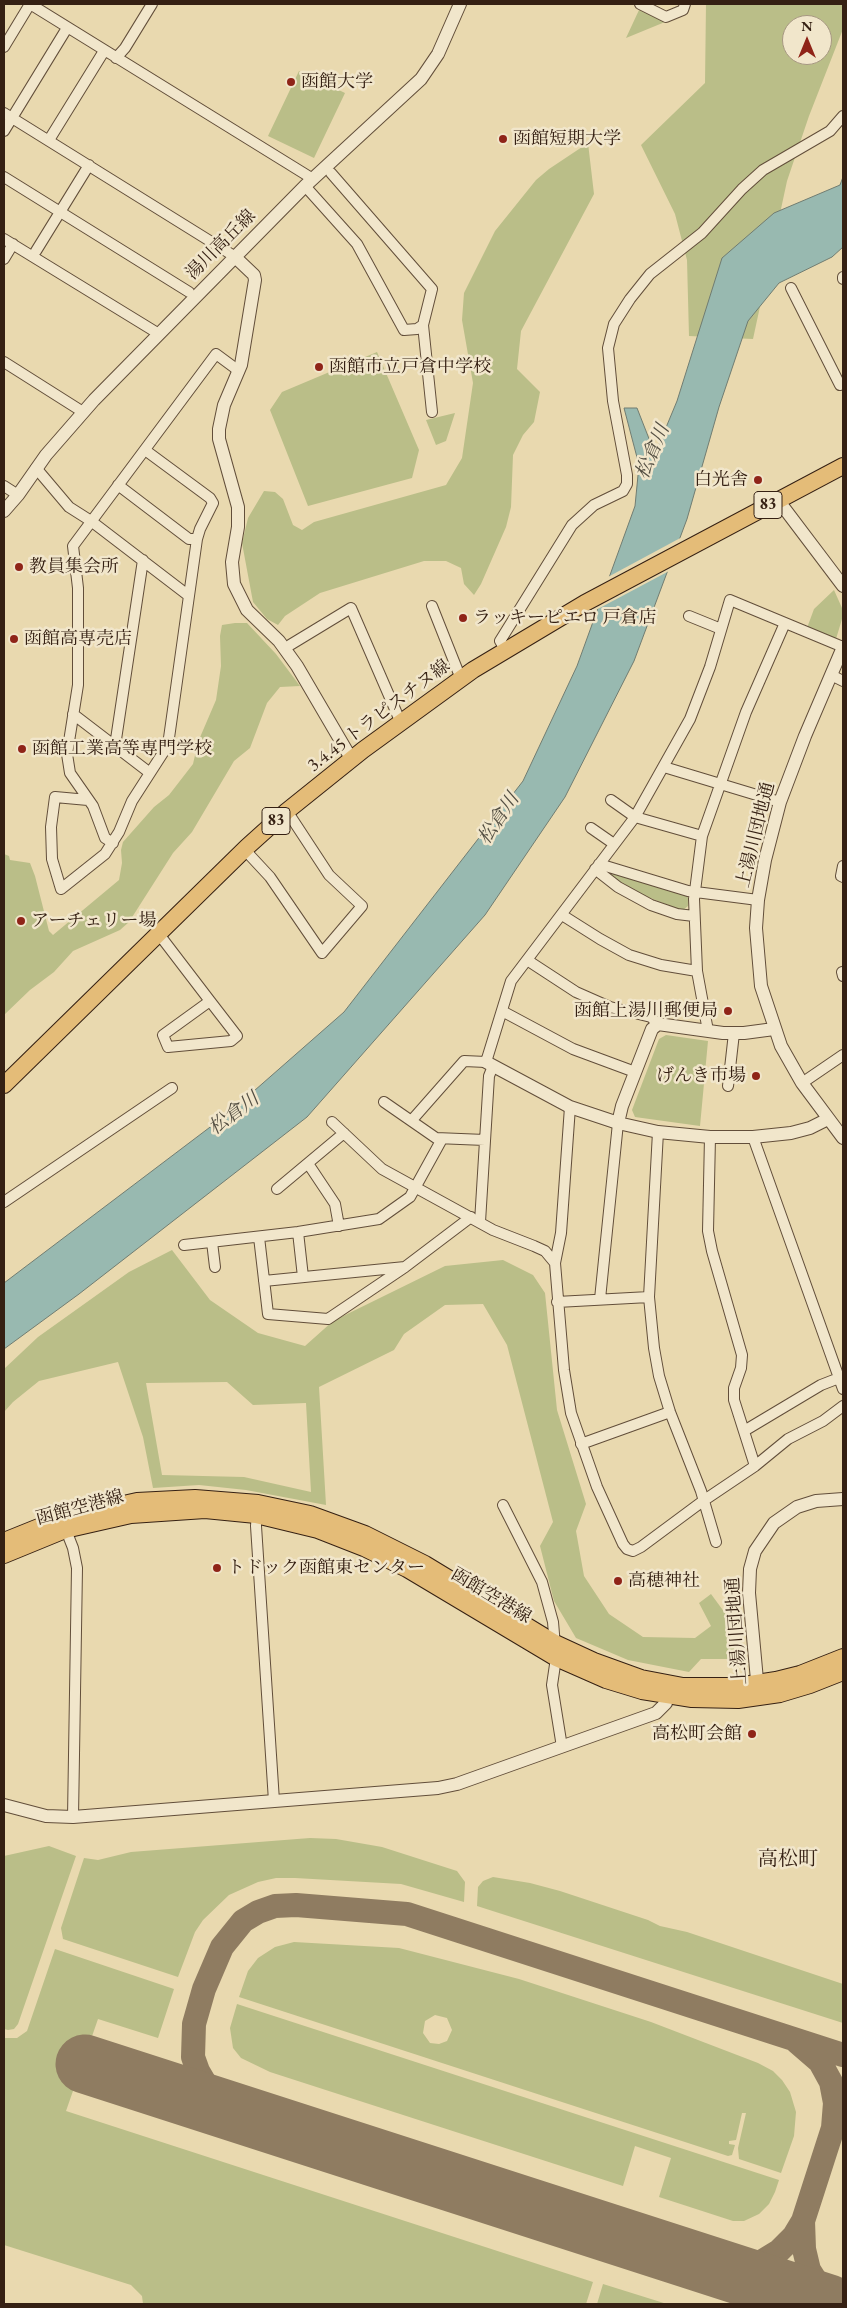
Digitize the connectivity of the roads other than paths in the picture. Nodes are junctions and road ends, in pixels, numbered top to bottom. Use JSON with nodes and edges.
{"nodes":[{"id":1,"x":30,"y":4,"type":"edge"},
{"id":2,"x":152,"y":4,"type":"edge"},
{"id":3,"x":460,"y":4,"type":"edge"},
{"id":4,"x":640,"y":4,"type":"edge"},
{"id":5,"x":685,"y":4,"type":"edge"},
{"id":6,"x":44,"y":8,"type":"edge"},
{"id":7,"x":67,"y":28,"type":"junction"},
{"id":8,"x":4,"y":48,"type":"edge"},
{"id":9,"x":104,"y":50,"type":"junction"},
{"id":10,"x":116,"y":58,"type":"junction"},
{"id":11,"x":8,"y":116,"type":"edge"},
{"id":12,"x":843,"y":116,"type":"edge"},
{"id":13,"x":4,"y":131,"type":"edge"},
{"id":14,"x":49,"y":140,"type":"junction"},
{"id":15,"x":89,"y":165,"type":"junction"},
{"id":16,"x":331,"y":173,"type":"dead end"},
{"id":17,"x":4,"y":177,"type":"edge"},
{"id":18,"x":309,"y":182,"type":"junction"},
{"id":19,"x":60,"y":212,"type":"junction"},
{"id":20,"x":8,"y":241,"type":"edge"},
{"id":21,"x":36,"y":251,"type":"dead end"},
{"id":22,"x":234,"y":256,"type":"junction"},
{"id":23,"x":4,"y":259,"type":"edge"},
{"id":24,"x":790,"y":288,"type":"dead end"},
{"id":25,"x":189,"y":292,"type":"dead end"},
{"id":26,"x":423,"y":325,"type":"junction"},
{"id":27,"x":159,"y":334,"type":"junction"},
{"id":28,"x":4,"y":362,"type":"edge"},
{"id":29,"x":239,"y":371,"type":"junction"},
{"id":30,"x":843,"y":384,"type":"edge"},
{"id":31,"x":83,"y":412,"type":"junction"},
{"id":32,"x":432,"y":412,"type":"dead end"},
{"id":33,"x":145,"y":450,"type":"junction"},
{"id":34,"x":843,"y":466,"type":"edge"},
{"id":35,"x":36,"y":468,"type":"junction"},
{"id":36,"x":118,"y":485,"type":"junction"},
{"id":37,"x":4,"y":486,"type":"edge"},
{"id":38,"x":18,"y":495,"type":"junction"},
{"id":39,"x":778,"y":500,"type":"junction"},
{"id":40,"x":4,"y":511,"type":"edge"},
{"id":41,"x":91,"y":521,"type":"junction"},
{"id":42,"x":198,"y":539,"type":"junction"},
{"id":43,"x":143,"y":560,"type":"junction"},
{"id":44,"x":843,"y":586,"type":"edge"},
{"id":45,"x":189,"y":596,"type":"junction"},
{"id":46,"x":432,"y":606,"type":"dead end"},
{"id":47,"x":689,"y":616,"type":"dead end"},
{"id":48,"x":784,"y":623,"type":"junction"},
{"id":49,"x":721,"y":629,"type":"junction"},
{"id":50,"x":290,"y":645,"type":"dead end"},
{"id":51,"x":843,"y":647,"type":"edge"},
{"id":52,"x":506,"y":651,"type":"junction"},
{"id":53,"x":831,"y":676,"type":"junction"},
{"id":54,"x":461,"y":679,"type":"junction"},
{"id":55,"x":843,"y":681,"type":"edge"},
{"id":56,"x":73,"y":714,"type":"junction"},
{"id":57,"x":401,"y":723,"type":"junction"},
{"id":58,"x":115,"y":746,"type":"junction"},
{"id":59,"x":352,"y":760,"type":"junction"},
{"id":60,"x":664,"y":767,"type":"junction"},
{"id":61,"x":150,"y":773,"type":"junction"},
{"id":62,"x":720,"y":784,"type":"junction"},
{"id":63,"x":88,"y":800,"type":"junction"},
{"id":64,"x":611,"y":800,"type":"dead end"},
{"id":65,"x":780,"y":802,"type":"junction"},
{"id":66,"x":287,"y":811,"type":"junction"},
{"id":67,"x":635,"y":816,"type":"junction"},
{"id":68,"x":591,"y":828,"type":"dead end"},
{"id":69,"x":702,"y":836,"type":"junction"},
{"id":70,"x":113,"y":843,"type":"junction"},
{"id":71,"x":614,"y":844,"type":"junction"},
{"id":72,"x":244,"y":850,"type":"junction"},
{"id":73,"x":843,"y":866,"type":"edge"},
{"id":74,"x":597,"y":867,"type":"junction"},
{"id":75,"x":843,"y":877,"type":"edge"},
{"id":76,"x":695,"y":892,"type":"junction"},
{"id":77,"x":758,"y":900,"type":"junction"},
{"id":78,"x":562,"y":915,"type":"junction"},
{"id":79,"x":694,"y":916,"type":"junction"},
{"id":80,"x":158,"y":933,"type":"junction"},
{"id":81,"x":527,"y":960,"type":"junction"},
{"id":82,"x":697,"y":971,"type":"junction"},
{"id":83,"x":210,"y":1001,"type":"junction"},
{"id":84,"x":502,"y":1011,"type":"junction"},
{"id":85,"x":658,"y":1024,"type":"junction"},
{"id":86,"x":774,"y":1030,"type":"junction"},
{"id":87,"x":708,"y":1032,"type":"junction"},
{"id":88,"x":734,"y":1033,"type":"junction"},
{"id":89,"x":843,"y":1055,"type":"edge"},
{"id":90,"x":490,"y":1064,"type":"junction"},
{"id":91,"x":635,"y":1072,"type":"junction"},
{"id":92,"x":802,"y":1083,"type":"junction"},
{"id":93,"x":4,"y":1085,"type":"edge"},
{"id":94,"x":728,"y":1086,"type":"dead end"},
{"id":95,"x":172,"y":1088,"type":"dead end"},
{"id":96,"x":384,"y":1102,"type":"dead end"},
{"id":97,"x":570,"y":1107,"type":"junction"},
{"id":98,"x":828,"y":1119,"type":"junction"},
{"id":99,"x":412,"y":1120,"type":"junction"},
{"id":100,"x":332,"y":1122,"type":"dead end"},
{"id":101,"x":618,"y":1123,"type":"junction"},
{"id":102,"x":658,"y":1132,"type":"junction"},
{"id":103,"x":344,"y":1133,"type":"junction"},
{"id":104,"x":710,"y":1137,"type":"junction"},
{"id":105,"x":753,"y":1137,"type":"junction"},
{"id":106,"x":843,"y":1138,"type":"edge"},
{"id":107,"x":442,"y":1139,"type":"junction"},
{"id":108,"x":485,"y":1140,"type":"junction"},
{"id":109,"x":309,"y":1165,"type":"junction"},
{"id":110,"x":278,"y":1189,"type":"dead end"},
{"id":111,"x":413,"y":1191,"type":"junction"},
{"id":112,"x":4,"y":1202,"type":"edge"},
{"id":113,"x":470,"y":1221,"type":"junction"},
{"id":114,"x":339,"y":1226,"type":"junction"},
{"id":115,"x":298,"y":1232,"type":"junction"},
{"id":116,"x":259,"y":1236,"type":"junction"},
{"id":117,"x":212,"y":1242,"type":"junction"},
{"id":118,"x":184,"y":1245,"type":"dead end"},
{"id":119,"x":555,"y":1263,"type":"junction"},
{"id":120,"x":215,"y":1267,"type":"dead end"},
{"id":121,"x":405,"y":1267,"type":"junction"},
{"id":122,"x":303,"y":1277,"type":"junction"},
{"id":123,"x":264,"y":1281,"type":"junction"},
{"id":124,"x":649,"y":1297,"type":"junction"},
{"id":125,"x":600,"y":1299,"type":"junction"},
{"id":126,"x":557,"y":1302,"type":"junction"},
{"id":127,"x":839,"y":1378,"type":"junction"},
{"id":128,"x":843,"y":1389,"type":"edge"},
{"id":129,"x":843,"y":1406,"type":"edge"},
{"id":130,"x":670,"y":1412,"type":"junction"},
{"id":131,"x":744,"y":1431,"type":"junction"},
{"id":132,"x":581,"y":1444,"type":"junction"},
{"id":133,"x":755,"y":1466,"type":"junction"},
{"id":134,"x":843,"y":1499,"type":"edge"},
{"id":135,"x":703,"y":1501,"type":"junction"},
{"id":136,"x":503,"y":1505,"type":"dead end"},
{"id":137,"x":257,"y":1509,"type":"junction"},
{"id":138,"x":63,"y":1524,"type":"junction"},
{"id":139,"x":4,"y":1541,"type":"edge"},
{"id":140,"x":716,"y":1542,"type":"dead end"},
{"id":141,"x":4,"y":1555,"type":"edge"},
{"id":142,"x":556,"y":1650,"type":"junction"},
{"id":143,"x":843,"y":1657,"type":"edge"},
{"id":144,"x":843,"y":1672,"type":"edge"},
{"id":145,"x":758,"y":1691,"type":"junction"},
{"id":146,"x":666,"y":1703,"type":"dead end"},
{"id":147,"x":562,"y":1747,"type":"junction"},
{"id":148,"x":274,"y":1801,"type":"junction"},
{"id":149,"x":4,"y":1805,"type":"edge"},
{"id":150,"x":73,"y":1817,"type":"junction"}],
"edges":[{"from":1,"to":6,"type":"street"},
{"from":1,"to":8,"type":"street"},
{"from":2,"to":10,"type":"street"},
{"from":3,"to":18,"type":"street","name":"湯川高丘線"},
{"from":4,"to":5,"type":"street"},
{"from":6,"to":7,"type":"street"},
{"from":7,"to":9,"type":"street"},
{"from":7,"to":11,"type":"street"},
{"from":9,"to":10,"type":"street"},
{"from":9,"to":14,"type":"street"},
{"from":10,"to":18,"type":"street"},
{"from":11,"to":13,"type":"street"},
{"from":11,"to":14,"type":"street"},
{"from":12,"to":52,"type":"street"},
{"from":14,"to":15,"type":"street"},
{"from":15,"to":19,"type":"street"},
{"from":15,"to":22,"type":"street"},
{"from":16,"to":26,"type":"street"},
{"from":17,"to":19,"type":"street"},
{"from":18,"to":22,"type":"street","name":"湯川高丘線"},
{"from":18,"to":26,"type":"street"},
{"from":19,"to":21,"type":"street"},
{"from":19,"to":25,"type":"street"},
{"from":20,"to":23,"type":"street"},
{"from":20,"to":27,"type":"street"},
{"from":22,"to":27,"type":"street","name":"湯川高丘線"},
{"from":22,"to":29,"type":"street"},
{"from":24,"to":30,"type":"street"},
{"from":26,"to":32,"type":"street"},
{"from":27,"to":31,"type":"street","name":"湯川高丘線"},
{"from":28,"to":31,"type":"street"},
{"from":29,"to":33,"type":"street"},
{"from":29,"to":59,"type":"street"},
{"from":31,"to":35,"type":"street","name":"湯川高丘線"},
{"from":33,"to":36,"type":"street"},
{"from":33,"to":42,"type":"street"},
{"from":34,"to":39,"type":"main road","name":"3.4.45 トラピスチヌ線","number":"83"},
{"from":35,"to":38,"type":"street","name":"湯川高丘線"},
{"from":35,"to":41,"type":"street"},
{"from":36,"to":41,"type":"street"},
{"from":36,"to":42,"type":"street"},
{"from":37,"to":38,"type":"street"},
{"from":38,"to":40,"type":"street","name":"湯川高丘線"},
{"from":39,"to":44,"type":"street"},
{"from":39,"to":52,"type":"main road","name":"3.4.45 トラピスチヌ線","number":"83"},
{"from":41,"to":43,"type":"street"},
{"from":41,"to":56,"type":"street"},
{"from":42,"to":45,"type":"street"},
{"from":43,"to":45,"type":"street"},
{"from":43,"to":58,"type":"street"},
{"from":45,"to":61,"type":"street"},
{"from":46,"to":54,"type":"street"},
{"from":47,"to":49,"type":"street"},
{"from":48,"to":49,"type":"street"},
{"from":48,"to":51,"type":"street"},
{"from":48,"to":62,"type":"street"},
{"from":49,"to":60,"type":"street"},
{"from":50,"to":57,"type":"street"},
{"from":51,"to":53,"type":"street","name":"上湯川団地通"},
{"from":52,"to":54,"type":"main road","name":"3.4.45 トラピスチヌ線","number":"83"},
{"from":53,"to":55,"type":"street"},
{"from":53,"to":65,"type":"street","name":"上湯川団地通"},
{"from":54,"to":57,"type":"main road","name":"3.4.45 トラピスチヌ線","number":"83"},
{"from":56,"to":58,"type":"street"},
{"from":56,"to":63,"type":"street"},
{"from":57,"to":59,"type":"main road","name":"3.4.45 トラピスチヌ線","number":"83"},
{"from":58,"to":61,"type":"street"},
{"from":59,"to":66,"type":"main road","name":"3.4.45 トラピスチヌ線","number":"83"},
{"from":60,"to":62,"type":"street"},
{"from":60,"to":67,"type":"street"},
{"from":61,"to":70,"type":"street"},
{"from":62,"to":65,"type":"street"},
{"from":62,"to":69,"type":"street"},
{"from":63,"to":70,"type":"street"},
{"from":63,"to":70,"type":"street"},
{"from":64,"to":67,"type":"street"},
{"from":65,"to":77,"type":"street","name":"上湯川団地通"},
{"from":66,"to":72,"type":"main road","name":"3.4.45 トラピスチヌ線","number":"83"},
{"from":66,"to":72,"type":"street"},
{"from":67,"to":69,"type":"street"},
{"from":67,"to":71,"type":"street"},
{"from":68,"to":71,"type":"street"},
{"from":69,"to":76,"type":"street"},
{"from":71,"to":74,"type":"street"},
{"from":72,"to":80,"type":"main road","name":"3.4.45 トラピスチヌ線","number":"83"},
{"from":73,"to":75,"type":"street"},
{"from":74,"to":76,"type":"street"},
{"from":74,"to":78,"type":"street"},
{"from":74,"to":79,"type":"street"},
{"from":76,"to":77,"type":"street"},
{"from":76,"to":79,"type":"street"},
{"from":77,"to":86,"type":"street","name":"上湯川団地通"},
{"from":78,"to":81,"type":"street"},
{"from":78,"to":82,"type":"street"},
{"from":79,"to":82,"type":"street"},
{"from":80,"to":83,"type":"street"},
{"from":80,"to":93,"type":"main road","name":"3.4.45 トラピスチヌ線","number":"83"},
{"from":81,"to":84,"type":"street"},
{"from":81,"to":85,"type":"street"},
{"from":82,"to":87,"type":"street"},
{"from":83,"to":83,"type":"street"},
{"from":84,"to":90,"type":"street"},
{"from":84,"to":91,"type":"street"},
{"from":85,"to":87,"type":"street"},
{"from":85,"to":91,"type":"street"},
{"from":86,"to":88,"type":"street"},
{"from":86,"to":92,"type":"street","name":"上湯川団地通"},
{"from":87,"to":88,"type":"street"},
{"from":88,"to":94,"type":"street"},
{"from":89,"to":92,"type":"street"},
{"from":90,"to":97,"type":"street"},
{"from":90,"to":99,"type":"street"},
{"from":90,"to":108,"type":"street"},
{"from":91,"to":101,"type":"street"},
{"from":92,"to":98,"type":"street","name":"上湯川団地通"},
{"from":95,"to":112,"type":"street"},
{"from":96,"to":99,"type":"street"},
{"from":97,"to":101,"type":"street"},
{"from":97,"to":119,"type":"street"},
{"from":98,"to":105,"type":"street"},
{"from":98,"to":106,"type":"street","name":"上湯川団地通"},
{"from":99,"to":107,"type":"street"},
{"from":100,"to":103,"type":"street"},
{"from":101,"to":102,"type":"street"},
{"from":101,"to":125,"type":"street"},
{"from":102,"to":104,"type":"street"},
{"from":102,"to":124,"type":"street"},
{"from":103,"to":109,"type":"street"},
{"from":103,"to":111,"type":"street"},
{"from":104,"to":105,"type":"street"},
{"from":104,"to":131,"type":"street"},
{"from":105,"to":127,"type":"street"},
{"from":107,"to":108,"type":"street"},
{"from":107,"to":111,"type":"street"},
{"from":108,"to":113,"type":"street"},
{"from":109,"to":110,"type":"street"},
{"from":109,"to":114,"type":"street"},
{"from":111,"to":113,"type":"street"},
{"from":111,"to":114,"type":"street"},
{"from":113,"to":119,"type":"street"},
{"from":113,"to":121,"type":"street"},
{"from":114,"to":115,"type":"street"},
{"from":115,"to":116,"type":"street"},
{"from":115,"to":122,"type":"street"},
{"from":116,"to":117,"type":"street"},
{"from":116,"to":123,"type":"street"},
{"from":117,"to":118,"type":"street"},
{"from":117,"to":120,"type":"street"},
{"from":119,"to":126,"type":"street"},
{"from":121,"to":122,"type":"street"},
{"from":121,"to":123,"type":"street"},
{"from":122,"to":123,"type":"street"},
{"from":124,"to":125,"type":"street"},
{"from":124,"to":130,"type":"street"},
{"from":125,"to":126,"type":"street"},
{"from":126,"to":132,"type":"street"},
{"from":127,"to":128,"type":"street"},
{"from":127,"to":131,"type":"street"},
{"from":129,"to":133,"type":"street"},
{"from":130,"to":132,"type":"street"},
{"from":130,"to":135,"type":"street"},
{"from":131,"to":133,"type":"street"},
{"from":132,"to":135,"type":"street"},
{"from":133,"to":135,"type":"street"},
{"from":134,"to":145,"type":"street","name":"上湯川団地通"},
{"from":135,"to":140,"type":"street"},
{"from":136,"to":142,"type":"street"},
{"from":137,"to":138,"type":"main road","name":"函館空港線"},
{"from":137,"to":142,"type":"main road","name":"函館空港線"},
{"from":137,"to":148,"type":"street"},
{"from":138,"to":139,"type":"main road","name":"函館空港線"},
{"from":138,"to":141,"type":"main road","name":"函館空港線"},
{"from":138,"to":150,"type":"street"},
{"from":142,"to":145,"type":"main road","name":"函館空港線"},
{"from":142,"to":147,"type":"street"},
{"from":143,"to":145,"type":"main road","name":"函館空港線"},
{"from":144,"to":145,"type":"main road","name":"函館空港線"},
{"from":146,"to":147,"type":"street"},
{"from":147,"to":148,"type":"street"},
{"from":148,"to":150,"type":"street"},
{"from":149,"to":150,"type":"street"}]}
